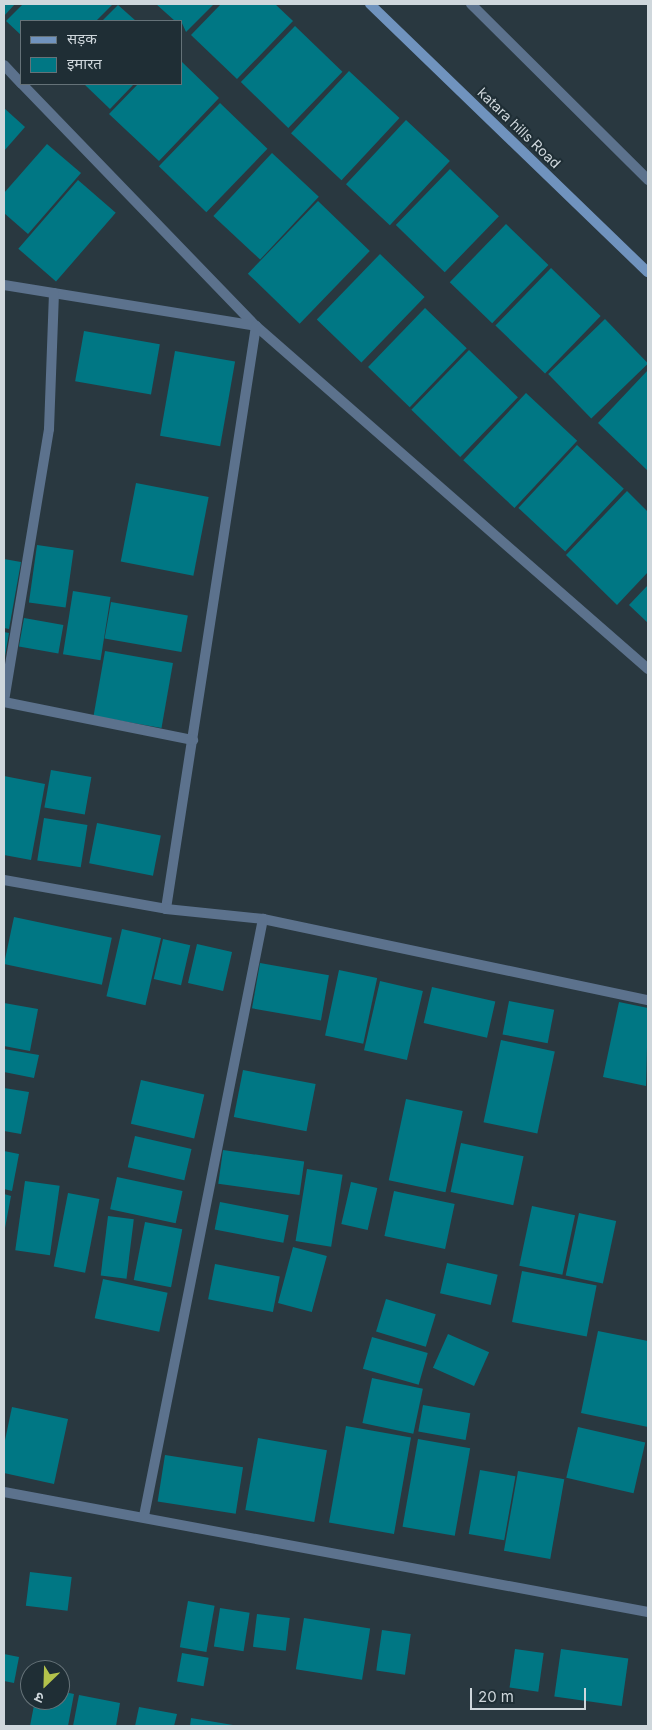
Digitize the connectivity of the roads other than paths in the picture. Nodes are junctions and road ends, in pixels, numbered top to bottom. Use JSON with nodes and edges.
{"nodes":[{"id":1,"x":370,"y":4,"type":"edge"},
{"id":2,"x":471,"y":4,"type":"edge"},
{"id":3,"x":4,"y":65,"type":"edge"},
{"id":4,"x":20,"y":83,"type":"edge"},
{"id":5,"x":22,"y":85,"type":"edge"},
{"id":6,"x":648,"y":180,"type":"edge"},
{"id":7,"x":648,"y":272,"type":"edge"},
{"id":8,"x":4,"y":285,"type":"edge"},
{"id":9,"x":54,"y":293,"type":"junction"},
{"id":10,"x":256,"y":326,"type":"junction"},
{"id":11,"x":648,"y":669,"type":"edge"},
{"id":12,"x":4,"y":701,"type":"edge"},
{"id":13,"x":193,"y":740,"type":"junction"},
{"id":14,"x":4,"y":880,"type":"edge"},
{"id":15,"x":166,"y":909,"type":"junction"},
{"id":16,"x":263,"y":919,"type":"junction"},
{"id":17,"x":648,"y":1000,"type":"edge"},
{"id":18,"x":4,"y":1492,"type":"edge"},
{"id":19,"x":144,"y":1516,"type":"junction"},
{"id":20,"x":648,"y":1612,"type":"edge"}],
"edges":[{"from":1,"to":7,"type":"main road","name":"katara hills Road"},
{"from":2,"to":6,"type":"street"},
{"from":3,"to":4,"type":"street"},
{"from":5,"to":10,"type":"street"},
{"from":8,"to":9,"type":"street"},
{"from":9,"to":10,"type":"street"},
{"from":9,"to":12,"type":"street"},
{"from":10,"to":11,"type":"street"},
{"from":10,"to":13,"type":"street"},
{"from":12,"to":13,"type":"street"},
{"from":13,"to":15,"type":"street"},
{"from":14,"to":15,"type":"street"},
{"from":15,"to":16,"type":"street"},
{"from":16,"to":17,"type":"street"},
{"from":16,"to":19,"type":"street"},
{"from":18,"to":19,"type":"street"},
{"from":19,"to":20,"type":"street"}]}
